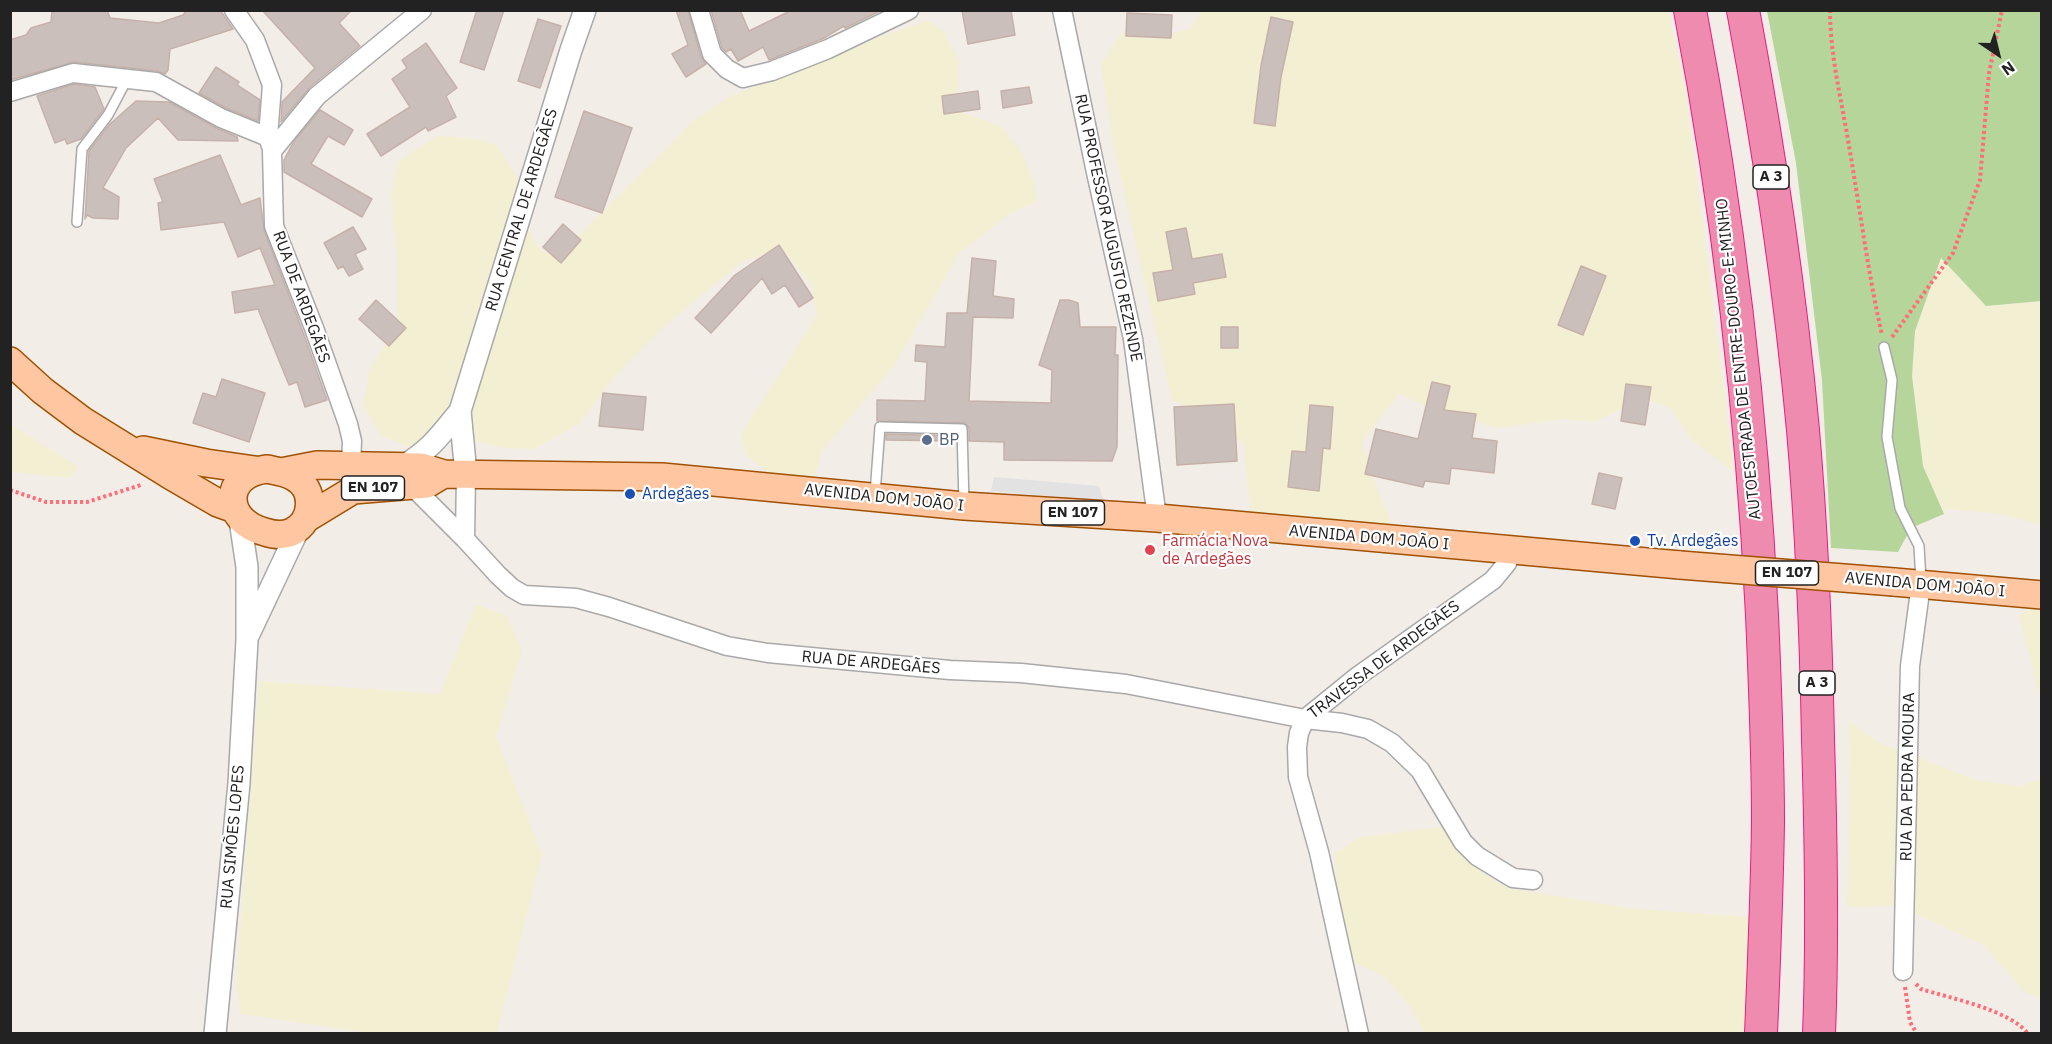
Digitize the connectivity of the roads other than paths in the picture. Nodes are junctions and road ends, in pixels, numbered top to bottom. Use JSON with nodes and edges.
{"nodes":[{"id":1,"x":234,"y":10,"type":"edge"},
{"id":2,"x":422,"y":10,"type":"edge"},
{"id":3,"x":585,"y":10,"type":"edge"},
{"id":4,"x":699,"y":10,"type":"edge"},
{"id":5,"x":909,"y":10,"type":"edge"},
{"id":6,"x":1062,"y":10,"type":"edge"},
{"id":7,"x":1690,"y":10,"type":"edge"},
{"id":8,"x":1743,"y":10,"type":"edge"},
{"id":9,"x":127,"y":79,"type":"junction"},
{"id":10,"x":10,"y":92,"type":"edge"},
{"id":11,"x":270,"y":144,"type":"junction"},
{"id":12,"x":77,"y":222,"type":"dead end"},
{"id":13,"x":1884,"y":347,"type":"road end"},
{"id":14,"x":10,"y":361,"type":"edge"},
{"id":15,"x":459,"y":411,"type":"junction"},
{"id":16,"x":124,"y":446,"type":"junction"},
{"id":17,"x":351,"y":466,"type":"junction"},
{"id":18,"x":268,"y":471,"type":"junction"},
{"id":19,"x":455,"y":474,"type":"junction"},
{"id":20,"x":407,"y":476,"type":"junction"},
{"id":21,"x":874,"y":496,"type":"junction"},
{"id":22,"x":964,"y":506,"type":"junction"},
{"id":23,"x":238,"y":514,"type":"junction"},
{"id":24,"x":1157,"y":518,"type":"junction"},
{"id":25,"x":303,"y":523,"type":"junction"},
{"id":26,"x":465,"y":539,"type":"junction"},
{"id":27,"x":1510,"y":551,"type":"junction"},
{"id":28,"x":1921,"y":584,"type":"junction"},
{"id":29,"x":2042,"y":595,"type":"edge"},
{"id":30,"x":247,"y":640,"type":"junction"},
{"id":31,"x":1305,"y":719,"type":"junction"},
{"id":32,"x":1533,"y":880,"type":"dead end"},
{"id":33,"x":1903,"y":971,"type":"road end"},
{"id":34,"x":215,"y":1034,"type":"edge"},
{"id":35,"x":1359,"y":1034,"type":"edge"},
{"id":36,"x":1761,"y":1034,"type":"edge"},
{"id":37,"x":1819,"y":1034,"type":"edge"}],
"edges":[{"from":1,"to":11,"type":"street","name":"RUA DE ARDEGÃES"},
{"from":2,"to":11,"type":"street"},
{"from":3,"to":15,"type":"street","name":"RUA CENTRAL DE ARDEGÃES"},
{"from":4,"to":5,"type":"street"},
{"from":6,"to":24,"type":"street","name":"RUA PROFESSOR AUGUSTO REZENDE"},
{"from":7,"to":36,"type":"highway","name":"AUTOESTRADA DE ENTRE-DOURO-E-MINHO"},
{"from":8,"to":37,"type":"highway","number":"A 3"},
{"from":9,"to":10,"type":"street"},
{"from":9,"to":11,"type":"street"},
{"from":9,"to":12,"type":"lane"},
{"from":11,"to":17,"type":"street","name":"RUA DE ARDEGÃES"},
{"from":13,"to":28,"type":"lane"},
{"from":14,"to":16,"type":"main road","number":"EN 107"},
{"from":15,"to":19,"type":"street","name":"RUA CENTRAL DE ARDEGÃES"},
{"from":15,"to":20,"type":"street","name":"RUA CENTRAL DE ARDEGÃES"},
{"from":16,"to":18,"type":"main road","number":"EN 107"},
{"from":16,"to":23,"type":"main road","number":"EN 107"},
{"from":17,"to":18,"type":"main road","name":"AVENIDA DOM JOÃO I","number":"EN 107"},
{"from":17,"to":20,"type":"main road","name":"AVENIDA DOM JOÃO I","number":"EN 107"},
{"from":18,"to":23,"type":"main road"},
{"from":18,"to":25,"type":"main road","number":"EN 107"},
{"from":19,"to":20,"type":"main road","name":"AVENIDA DOM JOÃO I","number":"EN 107"},
{"from":19,"to":21,"type":"main road","name":"AVENIDA DOM JOÃO I","number":"EN 107"},
{"from":19,"to":26,"type":"street"},
{"from":20,"to":25,"type":"main road","name":"AVENIDA DOM JOÃO I","number":"EN 107"},
{"from":20,"to":26,"type":"street","name":"RUA DE ARDEGÃES"},
{"from":21,"to":22,"type":"main road","name":"AVENIDA DOM JOÃO I","number":"EN 107"},
{"from":21,"to":22,"type":"lane"},
{"from":22,"to":24,"type":"main road","name":"AVENIDA DOM JOÃO I","number":"EN 107"},
{"from":23,"to":25,"type":"main road","number":"EN 107"},
{"from":23,"to":30,"type":"street","name":"RUA SIMÕES LOPES"},
{"from":24,"to":27,"type":"main road","name":"AVENIDA DOM JOÃO I","number":"EN 107"},
{"from":25,"to":30,"type":"street","name":"RUA SIMÕES LOPES"},
{"from":26,"to":31,"type":"street","name":"RUA DE ARDEGÃES"},
{"from":27,"to":28,"type":"main road","name":"AVENIDA DOM JOÃO I","number":"EN 107","bridge":true},
{"from":27,"to":31,"type":"street","name":"TRAVESSA DE ARDEGÃES"},
{"from":28,"to":29,"type":"main road","name":"AVENIDA DOM JOÃO I","number":"EN 107"},
{"from":28,"to":33,"type":"street","name":"RUA DA PEDRA MOURA"},
{"from":30,"to":34,"type":"street","name":"RUA SIMÕES LOPES"},
{"from":31,"to":32,"type":"street","name":"RUA DE ARDEGÃES"},
{"from":31,"to":35,"type":"street","name":"TRAVESSA DE ARDEGÃES"}]}
